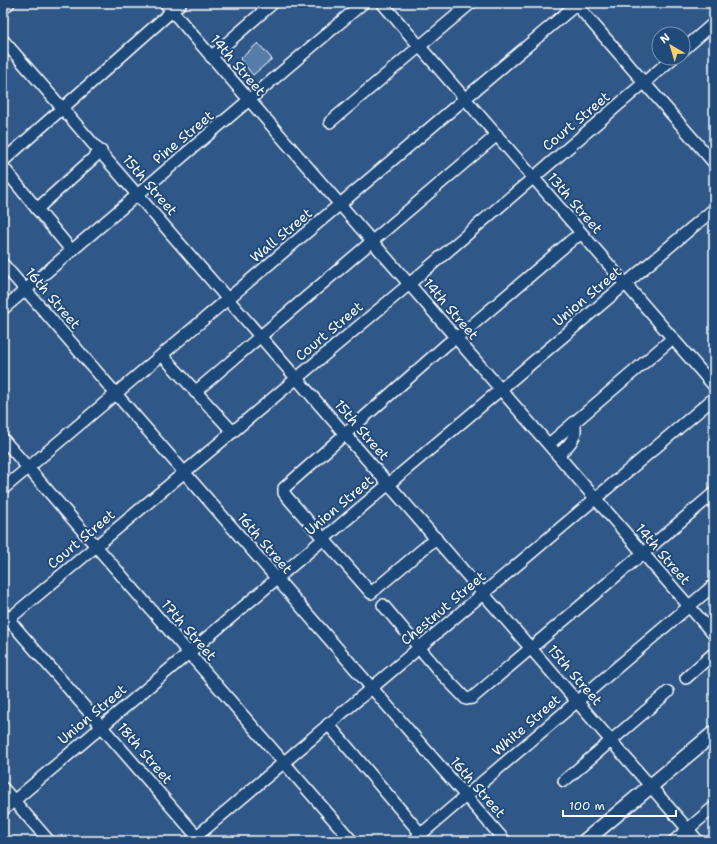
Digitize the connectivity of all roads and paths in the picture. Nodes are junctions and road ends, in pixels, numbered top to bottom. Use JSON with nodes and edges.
{"nodes":[{"id":1,"x":9,"y":3,"type":"edge"},
{"id":2,"x":181,"y":3,"type":"edge"},
{"id":3,"x":273,"y":3,"type":"edge"},
{"id":4,"x":364,"y":3,"type":"edge"},
{"id":5,"x":382,"y":3,"type":"edge"},
{"id":6,"x":471,"y":3,"type":"edge"},
{"id":7,"x":577,"y":3,"type":"edge"},
{"id":8,"x":168,"y":7,"type":"edge"},
{"id":9,"x":3,"y":9,"type":"edge"},
{"id":10,"x":714,"y":23,"type":"edge"},
{"id":11,"x":3,"y":40,"type":"edge"},
{"id":12,"x":691,"y":43,"type":"edge"},
{"id":13,"x":419,"y":47,"type":"junction"},
{"id":14,"x":211,"y":57,"type":"junction"},
{"id":15,"x":664,"y":66,"type":"edge"},
{"id":16,"x":645,"y":82,"type":"junction"},
{"id":17,"x":464,"y":99,"type":"junction"},
{"id":18,"x":250,"y":100,"type":"junction"},
{"id":19,"x":63,"y":108,"type":"junction"},
{"id":20,"x":330,"y":122,"type":"dead end"},
{"id":21,"x":497,"y":135,"type":"junction"},
{"id":22,"x":101,"y":151,"type":"junction"},
{"id":23,"x":3,"y":161,"type":"edge"},
{"id":24,"x":714,"y":163,"type":"edge"},
{"id":25,"x":3,"y":167,"type":"edge"},
{"id":26,"x":533,"y":178,"type":"junction"},
{"id":27,"x":138,"y":194,"type":"junction"},
{"id":28,"x":340,"y":204,"type":"junction"},
{"id":29,"x":36,"y":209,"type":"junction"},
{"id":30,"x":714,"y":209,"type":"edge"},
{"id":31,"x":582,"y":234,"type":"junction"},
{"id":32,"x":372,"y":241,"type":"junction"},
{"id":33,"x":72,"y":251,"type":"junction"},
{"id":34,"x":3,"y":264,"type":"edge"},
{"id":35,"x":409,"y":283,"type":"junction"},
{"id":36,"x":626,"y":284,"type":"junction"},
{"id":37,"x":26,"y":290,"type":"junction"},
{"id":38,"x":229,"y":299,"type":"junction"},
{"id":39,"x":3,"y":309,"type":"edge"},
{"id":40,"x":261,"y":337,"type":"junction"},
{"id":41,"x":456,"y":338,"type":"junction"},
{"id":42,"x":673,"y":338,"type":"junction"},
{"id":43,"x":162,"y":355,"type":"junction"},
{"id":44,"x":297,"y":378,"type":"junction"},
{"id":45,"x":714,"y":386,"type":"edge"},
{"id":46,"x":500,"y":389,"type":"junction"},
{"id":47,"x":195,"y":392,"type":"junction"},
{"id":48,"x":116,"y":394,"type":"junction"},
{"id":49,"x":714,"y":398,"type":"edge"},
{"id":50,"x":574,"y":423,"type":"junction"},
{"id":51,"x":233,"y":432,"type":"junction"},
{"id":52,"x":347,"y":434,"type":"junction"},
{"id":53,"x":3,"y":439,"type":"edge"},
{"id":54,"x":549,"y":444,"type":"junction"},
{"id":55,"x":558,"y":455,"type":"junction"},
{"id":56,"x":28,"y":468,"type":"junction"},
{"id":57,"x":185,"y":472,"type":"junction"},
{"id":58,"x":388,"y":484,"type":"junction"},
{"id":59,"x":3,"y":489,"type":"edge"},
{"id":60,"x":714,"y":493,"type":"edge"},
{"id":61,"x":595,"y":498,"type":"junction"},
{"id":62,"x":324,"y":538,"type":"junction"},
{"id":63,"x":436,"y":538,"type":"junction"},
{"id":64,"x":96,"y":545,"type":"junction"},
{"id":65,"x":642,"y":553,"type":"junction"},
{"id":66,"x":276,"y":578,"type":"junction"},
{"id":67,"x":714,"y":585,"type":"edge"},
{"id":68,"x":483,"y":593,"type":"junction"},
{"id":69,"x":383,"y":605,"type":"dead end"},
{"id":70,"x":689,"y":606,"type":"junction"},
{"id":71,"x":5,"y":619,"type":"edge"},
{"id":72,"x":714,"y":635,"type":"edge"},
{"id":73,"x":419,"y":648,"type":"junction"},
{"id":74,"x":531,"y":648,"type":"junction"},
{"id":75,"x":189,"y":653,"type":"junction"},
{"id":76,"x":714,"y":653,"type":"edge"},
{"id":77,"x":686,"y":678,"type":"dead end"},
{"id":78,"x":372,"y":688,"type":"junction"},
{"id":79,"x":668,"y":692,"type":"dead end"},
{"id":80,"x":577,"y":701,"type":"junction"},
{"id":81,"x":328,"y":724,"type":"junction"},
{"id":82,"x":101,"y":726,"type":"junction"},
{"id":83,"x":714,"y":733,"type":"edge"},
{"id":84,"x":611,"y":741,"type":"junction"},
{"id":85,"x":284,"y":762,"type":"junction"},
{"id":86,"x":564,"y":781,"type":"dead end"},
{"id":87,"x":651,"y":785,"type":"junction"},
{"id":88,"x":3,"y":788,"type":"edge"},
{"id":89,"x":466,"y":796,"type":"junction"},
{"id":90,"x":14,"y":800,"type":"junction"},
{"id":91,"x":714,"y":807,"type":"edge"},
{"id":92,"x":3,"y":810,"type":"edge"},
{"id":93,"x":688,"y":830,"type":"junction"},
{"id":94,"x":417,"y":838,"type":"edge"},
{"id":95,"x":196,"y":839,"type":"edge"},
{"id":96,"x":500,"y":839,"type":"edge"},
{"id":97,"x":49,"y":841,"type":"edge"},
{"id":98,"x":352,"y":841,"type":"edge"},
{"id":99,"x":585,"y":841,"type":"edge"},
{"id":100,"x":674,"y":841,"type":"edge"},
{"id":101,"x":698,"y":841,"type":"edge"}],
"edges":[{"from":1,"to":9,"type":"street"},
{"from":2,"to":8,"type":"street"},
{"from":3,"to":14,"type":"street"},
{"from":4,"to":18,"type":"street","name":"Pine Street"},
{"from":5,"to":13,"type":"street","name":"13th Street"},
{"from":6,"to":13,"type":"street"},
{"from":7,"to":16,"type":"street"},
{"from":7,"to":17,"type":"street","name":"Wall Street"},
{"from":8,"to":14,"type":"street","name":"14th Street"},
{"from":8,"to":19,"type":"street"},
{"from":10,"to":12,"type":"street"},
{"from":11,"to":19,"type":"street","name":"15th Street"},
{"from":13,"to":17,"type":"street","name":"13th Street"},
{"from":13,"to":20,"type":"street"},
{"from":14,"to":18,"type":"street","name":"14th Street"},
{"from":15,"to":16,"type":"street","name":"Court Street"},
{"from":16,"to":24,"type":"street"},
{"from":16,"to":26,"type":"street","name":"Court Street"},
{"from":17,"to":21,"type":"street","name":"13th Street"},
{"from":17,"to":28,"type":"street","name":"Wall Street"},
{"from":18,"to":27,"type":"street","name":"Pine Street"},
{"from":18,"to":28,"type":"street","name":"14th Street"},
{"from":19,"to":22,"type":"street","name":"15th Street"},
{"from":19,"to":23,"type":"street"},
{"from":21,"to":26,"type":"street","name":"13th Street"},
{"from":21,"to":32,"type":"street"},
{"from":22,"to":27,"type":"street","name":"15th Street"},
{"from":22,"to":29,"type":"street"},
{"from":25,"to":29,"type":"street"},
{"from":26,"to":31,"type":"street","name":"13th Street"},
{"from":26,"to":35,"type":"street","name":"Court Street"},
{"from":27,"to":33,"type":"street","name":"Pine Street"},
{"from":27,"to":38,"type":"street","name":"15th Street"},
{"from":28,"to":32,"type":"street","name":"14th Street"},
{"from":28,"to":38,"type":"street","name":"Wall Street"},
{"from":29,"to":33,"type":"street"},
{"from":30,"to":36,"type":"street","name":"Union Street"},
{"from":31,"to":36,"type":"street","name":"13th Street"},
{"from":31,"to":41,"type":"street"},
{"from":32,"to":35,"type":"street","name":"14th Street"},
{"from":32,"to":40,"type":"street"},
{"from":33,"to":37,"type":"street","name":"Pine Street"},
{"from":34,"to":37,"type":"street","name":"16th Street"},
{"from":35,"to":41,"type":"street","name":"14th Street"},
{"from":35,"to":44,"type":"street","name":"Court Street"},
{"from":36,"to":42,"type":"street","name":"13th Street"},
{"from":36,"to":46,"type":"street","name":"Union Street"},
{"from":37,"to":39,"type":"street","name":"Pine Street"},
{"from":37,"to":48,"type":"street","name":"16th Street"},
{"from":38,"to":40,"type":"street","name":"15th Street"},
{"from":38,"to":43,"type":"street","name":"Wall Street"},
{"from":40,"to":44,"type":"street","name":"15th Street"},
{"from":40,"to":47,"type":"street"},
{"from":41,"to":46,"type":"street","name":"14th Street"},
{"from":41,"to":52,"type":"street"},
{"from":42,"to":45,"type":"street","name":"13th Street"},
{"from":42,"to":50,"type":"street"},
{"from":43,"to":47,"type":"street"},
{"from":43,"to":48,"type":"street","name":"Wall Street"},
{"from":44,"to":51,"type":"street","name":"Court Street"},
{"from":44,"to":52,"type":"street","name":"15th Street"},
{"from":46,"to":54,"type":"street","name":"14th Street"},
{"from":46,"to":58,"type":"street","name":"Union Street"},
{"from":47,"to":51,"type":"street"},
{"from":48,"to":56,"type":"street","name":"Wall Street"},
{"from":48,"to":57,"type":"street","name":"16th Street"},
{"from":49,"to":61,"type":"street","name":"Chestnut Street"},
{"from":50,"to":54,"type":"street"},
{"from":50,"to":55,"type":"street"},
{"from":51,"to":57,"type":"street","name":"Court Street"},
{"from":52,"to":58,"type":"street","name":"15th Street"},
{"from":52,"to":62,"type":"street"},
{"from":53,"to":56,"type":"street","name":"17th Street"},
{"from":54,"to":55,"type":"street","name":"14th Street"},
{"from":55,"to":61,"type":"street","name":"14th Street"},
{"from":56,"to":59,"type":"street","name":"Wall Street"},
{"from":56,"to":64,"type":"street","name":"17th Street"},
{"from":57,"to":64,"type":"street","name":"Court Street"},
{"from":57,"to":66,"type":"street","name":"16th Street"},
{"from":58,"to":62,"type":"street","name":"Union Street"},
{"from":58,"to":63,"type":"street","name":"15th Street"},
{"from":60,"to":65,"type":"street"},
{"from":61,"to":65,"type":"street","name":"14th Street"},
{"from":61,"to":68,"type":"street","name":"Chestnut Street"},
{"from":62,"to":63,"type":"street"},
{"from":62,"to":66,"type":"street","name":"Union Street"},
{"from":63,"to":68,"type":"street","name":"15th Street"},
{"from":64,"to":71,"type":"street","name":"Court Street"},
{"from":64,"to":75,"type":"street","name":"17th Street"},
{"from":65,"to":70,"type":"street","name":"14th Street"},
{"from":65,"to":74,"type":"street"},
{"from":66,"to":75,"type":"street","name":"Union Street"},
{"from":66,"to":78,"type":"street","name":"16th Street"},
{"from":67,"to":70,"type":"street","name":"White Street"},
{"from":68,"to":73,"type":"street","name":"Chestnut Street"},
{"from":68,"to":74,"type":"street","name":"15th Street"},
{"from":69,"to":73,"type":"street"},
{"from":70,"to":72,"type":"street","name":"14th Street"},
{"from":70,"to":80,"type":"street","name":"White Street"},
{"from":71,"to":82,"type":"street","name":"18th Street"},
{"from":73,"to":74,"type":"street"},
{"from":73,"to":78,"type":"street","name":"Chestnut Street"},
{"from":74,"to":80,"type":"street","name":"15th Street"},
{"from":75,"to":82,"type":"street","name":"Union Street"},
{"from":75,"to":85,"type":"street","name":"17th Street"},
{"from":76,"to":77,"type":"street"},
{"from":78,"to":81,"type":"street","name":"Chestnut Street"},
{"from":78,"to":89,"type":"street","name":"16th Street"},
{"from":79,"to":84,"type":"street"},
{"from":80,"to":84,"type":"street","name":"15th Street"},
{"from":80,"to":89,"type":"street","name":"White Street"},
{"from":81,"to":85,"type":"street","name":"Chestnut Street"},
{"from":81,"to":94,"type":"street"},
{"from":82,"to":90,"type":"street","name":"Union Street"},
{"from":82,"to":95,"type":"street","name":"18th Street"},
{"from":83,"to":87,"type":"main road"},
{"from":84,"to":86,"type":"street"},
{"from":84,"to":87,"type":"street","name":"15th Street"},
{"from":85,"to":95,"type":"street","name":"Chestnut Street"},
{"from":85,"to":98,"type":"street","name":"17th Street"},
{"from":87,"to":93,"type":"street","name":"15th Street"},
{"from":87,"to":99,"type":"main road"},
{"from":88,"to":90,"type":"street"},
{"from":89,"to":94,"type":"street","name":"White Street"},
{"from":89,"to":96,"type":"street","name":"16th Street"},
{"from":90,"to":92,"type":"street","name":"Union Street"},
{"from":90,"to":97,"type":"street"},
{"from":91,"to":93,"type":"street"},
{"from":93,"to":100,"type":"street"},
{"from":93,"to":101,"type":"street","name":"15th Street"}]}
